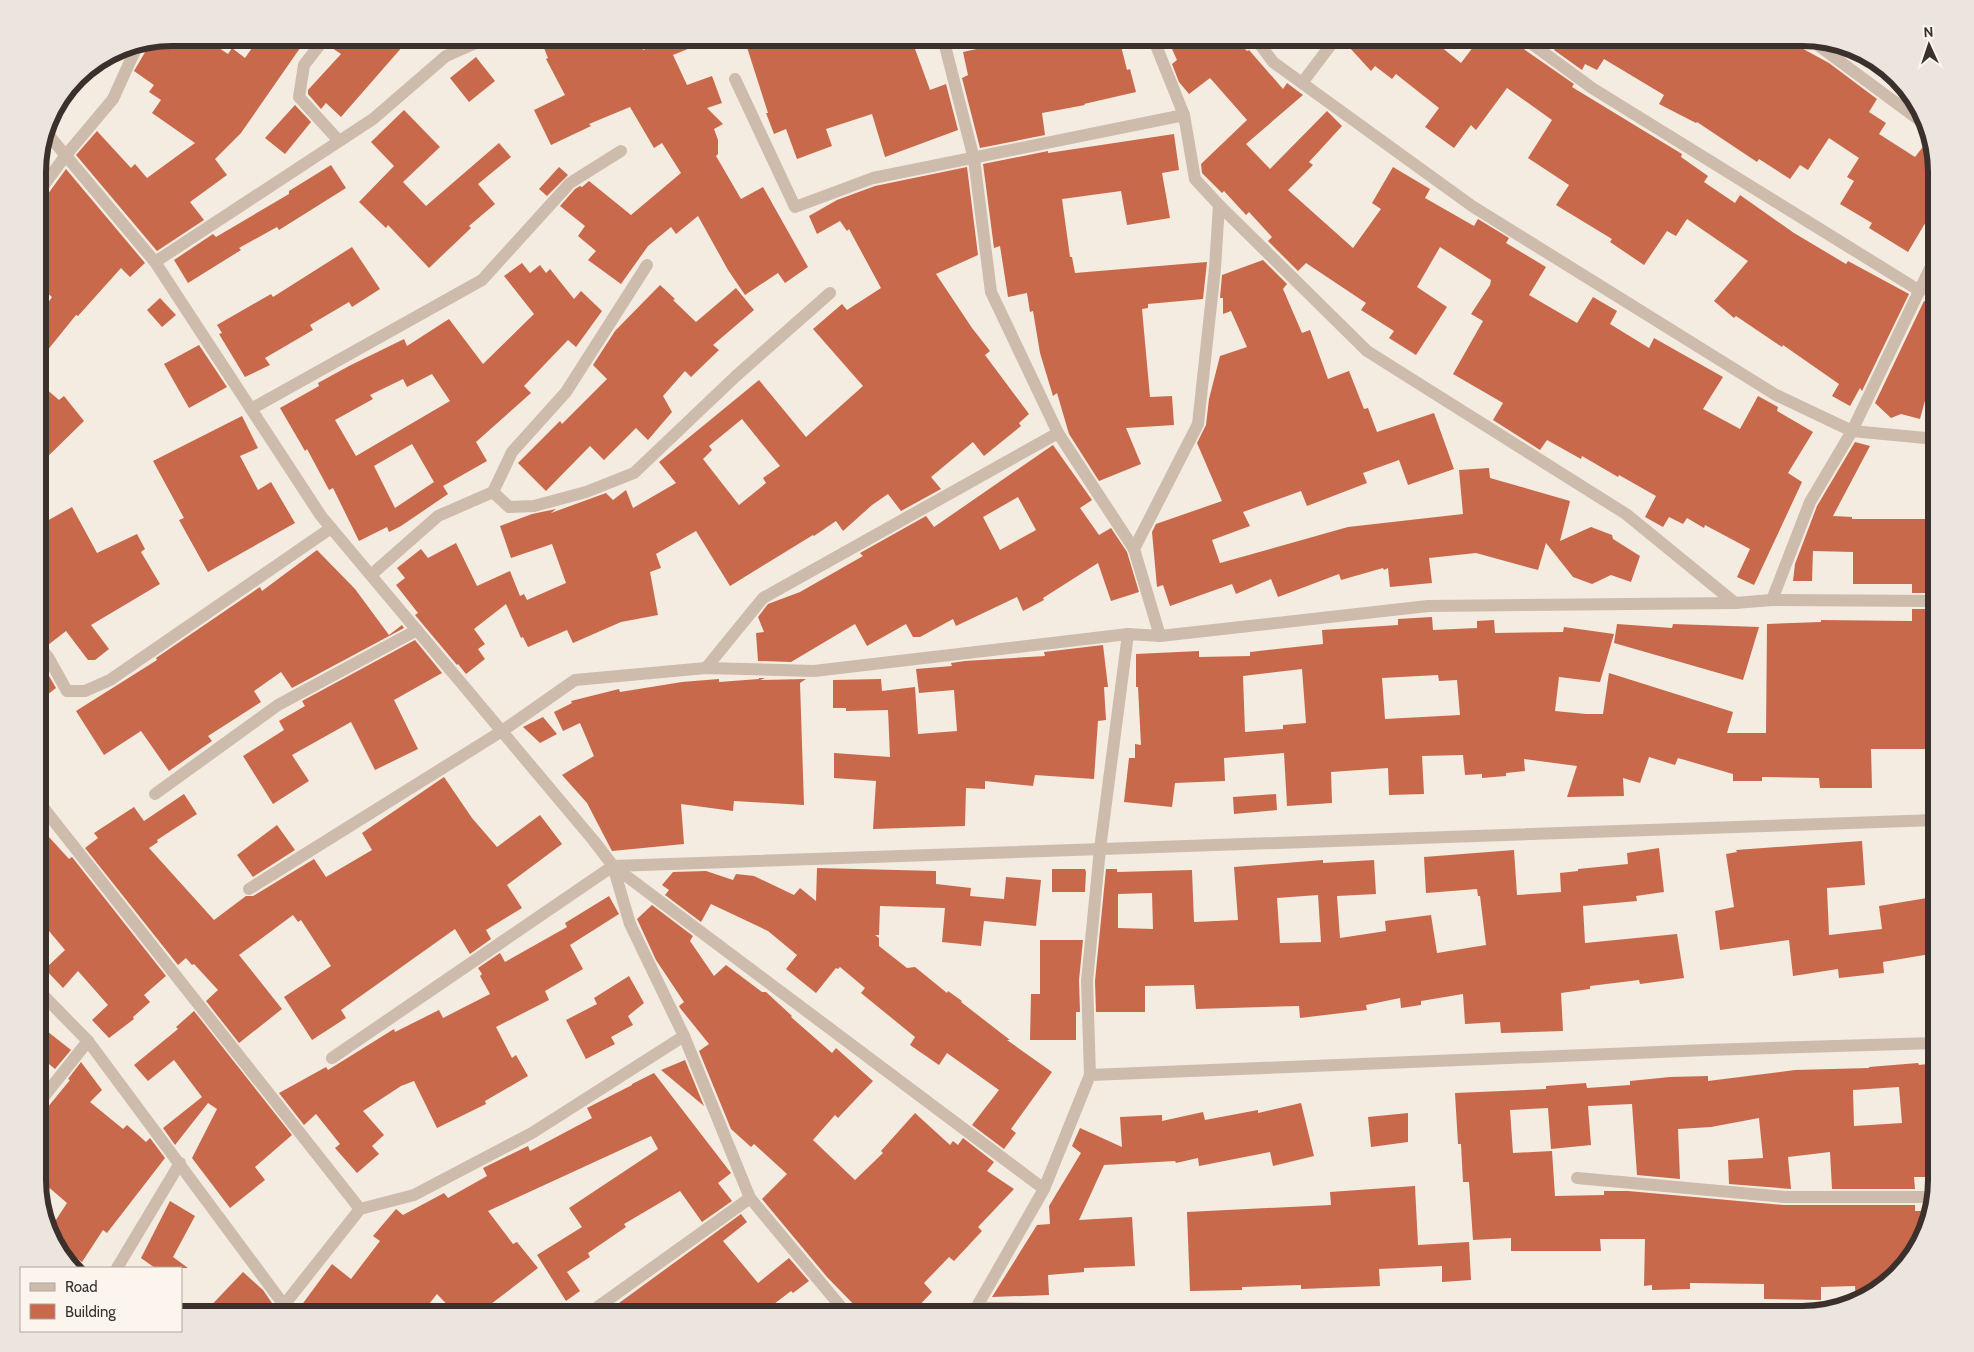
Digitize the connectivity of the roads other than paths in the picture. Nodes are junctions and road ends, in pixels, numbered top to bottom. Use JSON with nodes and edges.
{"nodes":[{"id":1,"x":319,"y":46,"type":"edge"},
{"id":2,"x":469,"y":46,"type":"edge"},
{"id":3,"x":945,"y":46,"type":"edge"},
{"id":4,"x":1156,"y":46,"type":"edge"},
{"id":5,"x":1261,"y":46,"type":"edge"},
{"id":6,"x":1330,"y":46,"type":"edge"},
{"id":7,"x":1535,"y":46,"type":"edge"},
{"id":8,"x":134,"y":52,"type":"edge"},
{"id":9,"x":1838,"y":53,"type":"edge"},
{"id":10,"x":735,"y":79,"type":"dead end"},
{"id":11,"x":1302,"y":82,"type":"junction"},
{"id":12,"x":1184,"y":115,"type":"junction"},
{"id":13,"x":1915,"y":116,"type":"edge"},
{"id":14,"x":52,"y":138,"type":"edge"},
{"id":15,"x":339,"y":141,"type":"junction"},
{"id":16,"x":621,"y":151,"type":"dead end"},
{"id":17,"x":66,"y":155,"type":"junction"},
{"id":18,"x":974,"y":159,"type":"junction"},
{"id":19,"x":47,"y":181,"type":"edge"},
{"id":20,"x":1220,"y":205,"type":"junction"},
{"id":21,"x":156,"y":262,"type":"junction"},
{"id":22,"x":647,"y":265,"type":"dead end"},
{"id":23,"x":1928,"y":274,"type":"edge"},
{"id":24,"x":1920,"y":291,"type":"junction"},
{"id":25,"x":830,"y":293,"type":"dead end"},
{"id":26,"x":251,"y":409,"type":"junction"},
{"id":27,"x":1852,"y":431,"type":"junction"},
{"id":28,"x":1058,"y":433,"type":"junction"},
{"id":29,"x":1928,"y":438,"type":"edge"},
{"id":30,"x":493,"y":492,"type":"junction"},
{"id":31,"x":331,"y":528,"type":"junction"},
{"id":32,"x":1134,"y":549,"type":"junction"},
{"id":33,"x":371,"y":575,"type":"junction"},
{"id":34,"x":1772,"y":600,"type":"junction"},
{"id":35,"x":1928,"y":601,"type":"edge"},
{"id":36,"x":1735,"y":603,"type":"junction"},
{"id":37,"x":417,"y":630,"type":"junction"},
{"id":38,"x":1128,"y":634,"type":"junction"},
{"id":39,"x":1160,"y":636,"type":"junction"},
{"id":40,"x":47,"y":656,"type":"edge"},
{"id":41,"x":706,"y":668,"type":"junction"},
{"id":42,"x":502,"y":731,"type":"junction"},
{"id":43,"x":155,"y":794,"type":"dead end"},
{"id":44,"x":47,"y":812,"type":"edge"},
{"id":45,"x":1928,"y":820,"type":"edge"},
{"id":46,"x":1100,"y":849,"type":"junction"},
{"id":47,"x":613,"y":866,"type":"junction"},
{"id":48,"x":249,"y":889,"type":"dead end"},
{"id":49,"x":47,"y":999,"type":"edge"},
{"id":50,"x":684,"y":1036,"type":"junction"},
{"id":51,"x":88,"y":1041,"type":"junction"},
{"id":52,"x":1928,"y":1043,"type":"edge"},
{"id":53,"x":332,"y":1058,"type":"dead end"},
{"id":54,"x":1090,"y":1075,"type":"junction"},
{"id":55,"x":47,"y":1093,"type":"edge"},
{"id":56,"x":180,"y":1163,"type":"junction"},
{"id":57,"x":1576,"y":1178,"type":"dead end"},
{"id":58,"x":1044,"y":1189,"type":"junction"},
{"id":59,"x":1927,"y":1197,"type":"edge"},
{"id":60,"x":750,"y":1198,"type":"junction"},
{"id":61,"x":360,"y":1209,"type":"junction"},
{"id":62,"x":118,"y":1267,"type":"edge"},
{"id":63,"x":279,"y":1306,"type":"edge"},
{"id":64,"x":285,"y":1306,"type":"edge"},
{"id":65,"x":599,"y":1306,"type":"edge"},
{"id":66,"x":840,"y":1306,"type":"edge"},
{"id":67,"x":975,"y":1306,"type":"edge"}],
"edges":[{"from":1,"to":15,"type":"street"},
{"from":2,"to":15,"type":"street"},
{"from":3,"to":18,"type":"street"},
{"from":4,"to":12,"type":"street"},
{"from":5,"to":11,"type":"street"},
{"from":6,"to":11,"type":"street"},
{"from":7,"to":24,"type":"street"},
{"from":8,"to":17,"type":"street"},
{"from":9,"to":13,"type":"street"},
{"from":10,"to":18,"type":"street"},
{"from":11,"to":27,"type":"street"},
{"from":12,"to":18,"type":"street"},
{"from":12,"to":20,"type":"street"},
{"from":14,"to":17,"type":"street"},
{"from":15,"to":21,"type":"street"},
{"from":16,"to":26,"type":"street"},
{"from":17,"to":19,"type":"street"},
{"from":17,"to":21,"type":"street"},
{"from":18,"to":28,"type":"street"},
{"from":20,"to":32,"type":"street"},
{"from":20,"to":36,"type":"street"},
{"from":21,"to":26,"type":"street"},
{"from":22,"to":30,"type":"street"},
{"from":23,"to":24,"type":"street"},
{"from":24,"to":27,"type":"street"},
{"from":25,"to":30,"type":"street"},
{"from":26,"to":31,"type":"street"},
{"from":27,"to":29,"type":"street"},
{"from":27,"to":34,"type":"street"},
{"from":28,"to":32,"type":"street"},
{"from":28,"to":41,"type":"street"},
{"from":30,"to":33,"type":"street"},
{"from":31,"to":33,"type":"street"},
{"from":31,"to":40,"type":"street"},
{"from":32,"to":39,"type":"street"},
{"from":33,"to":37,"type":"street"},
{"from":34,"to":35,"type":"street"},
{"from":34,"to":36,"type":"street"},
{"from":36,"to":39,"type":"street"},
{"from":37,"to":42,"type":"street"},
{"from":37,"to":43,"type":"street"},
{"from":38,"to":39,"type":"street"},
{"from":38,"to":41,"type":"street"},
{"from":38,"to":46,"type":"street"},
{"from":41,"to":42,"type":"street"},
{"from":42,"to":47,"type":"street"},
{"from":42,"to":48,"type":"street"},
{"from":44,"to":61,"type":"street"},
{"from":45,"to":46,"type":"street"},
{"from":46,"to":47,"type":"street"},
{"from":46,"to":54,"type":"street"},
{"from":47,"to":50,"type":"street"},
{"from":47,"to":53,"type":"street"},
{"from":47,"to":58,"type":"street"},
{"from":49,"to":51,"type":"street"},
{"from":50,"to":60,"type":"street"},
{"from":50,"to":61,"type":"street"},
{"from":51,"to":55,"type":"street"},
{"from":51,"to":56,"type":"street"},
{"from":52,"to":54,"type":"street"},
{"from":54,"to":58,"type":"street"},
{"from":56,"to":62,"type":"street"},
{"from":56,"to":63,"type":"street"},
{"from":57,"to":59,"type":"street"},
{"from":58,"to":67,"type":"street"},
{"from":60,"to":65,"type":"street"},
{"from":60,"to":66,"type":"street"},
{"from":61,"to":64,"type":"street"}]}
